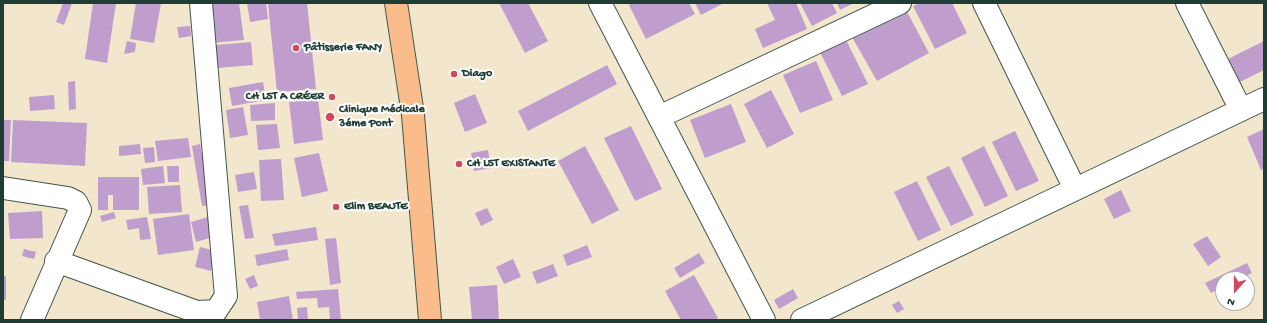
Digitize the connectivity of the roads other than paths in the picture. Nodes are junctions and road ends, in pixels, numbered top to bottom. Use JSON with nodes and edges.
{"nodes":[{"id":1,"x":201,"y":3,"type":"edge"},
{"id":2,"x":396,"y":3,"type":"edge"},
{"id":3,"x":900,"y":3,"type":"edge"},
{"id":4,"x":984,"y":3,"type":"edge"},
{"id":5,"x":1187,"y":3,"type":"edge"},
{"id":6,"x":602,"y":4,"type":"edge"},
{"id":7,"x":1264,"y":99,"type":"edge"},
{"id":8,"x":1241,"y":110,"type":"junction"},
{"id":9,"x":659,"y":117,"type":"junction"},
{"id":10,"x":3,"y":188,"type":"edge"},
{"id":11,"x":1075,"y":189,"type":"junction"},
{"id":12,"x":56,"y":261,"type":"junction"},
{"id":13,"x":32,"y":320,"type":"edge"},
{"id":14,"x":430,"y":320,"type":"edge"},
{"id":15,"x":764,"y":320,"type":"edge"},
{"id":16,"x":802,"y":320,"type":"edge"}],
"edges":[{"from":1,"to":12,"type":"street"},
{"from":2,"to":14,"type":"main road"},
{"from":3,"to":9,"type":"street"},
{"from":4,"to":11,"type":"street"},
{"from":5,"to":8,"type":"street"},
{"from":6,"to":9,"type":"street"},
{"from":7,"to":8,"type":"street"},
{"from":8,"to":11,"type":"street"},
{"from":9,"to":15,"type":"street"},
{"from":10,"to":12,"type":"street"},
{"from":11,"to":16,"type":"street"},
{"from":12,"to":13,"type":"street"}]}
